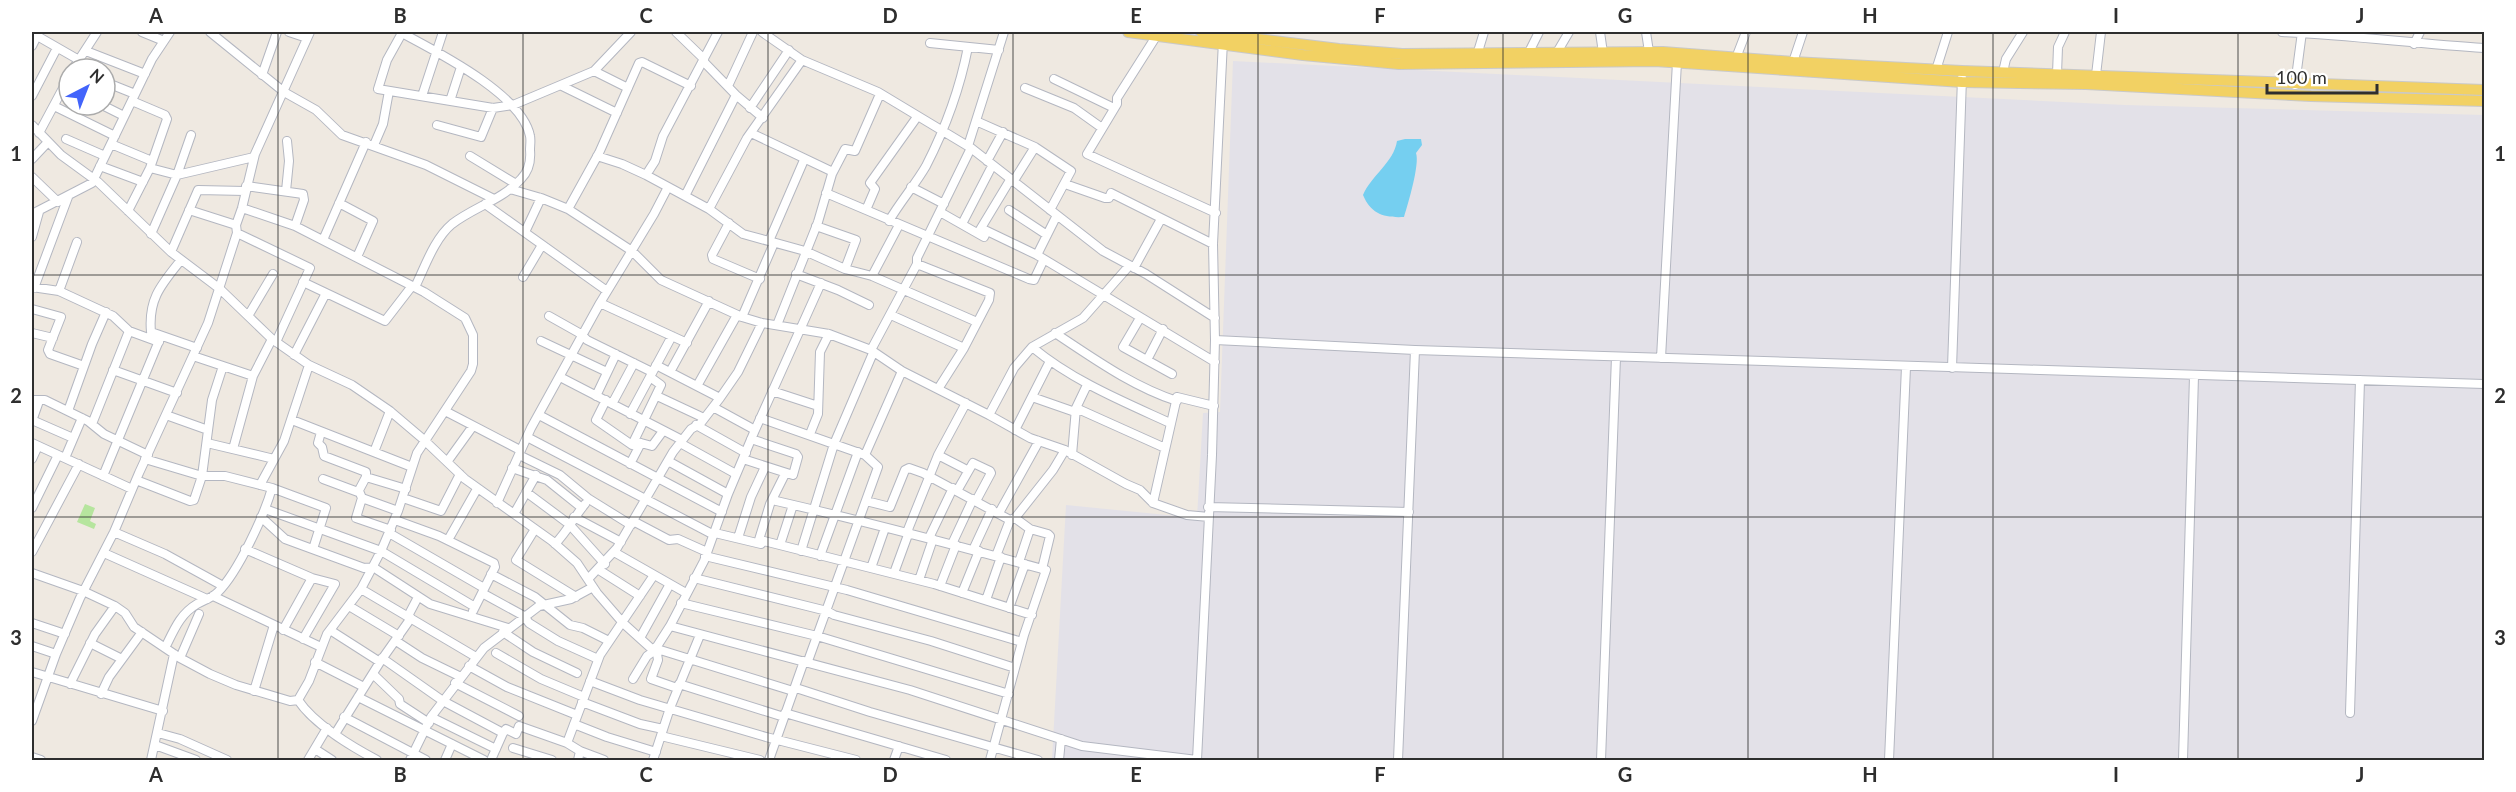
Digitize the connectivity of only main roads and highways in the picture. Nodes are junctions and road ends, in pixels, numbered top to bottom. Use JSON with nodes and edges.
{"nodes":[{"id":1,"x":1128,"y":32,"type":"edge"},
{"id":2,"x":1201,"y":32,"type":"edge"},
{"id":3,"x":1267,"y":36,"type":"edge"},
{"id":4,"x":1223,"y":39,"type":"junction"},
{"id":5,"x":1663,"y":56,"type":"junction"},
{"id":6,"x":1962,"y":76,"type":"junction"},
{"id":7,"x":2484,"y":90,"type":"edge"},
{"id":8,"x":2484,"y":100,"type":"edge"}],
"edges":[{"from":1,"to":4,"type":"main road"},
{"from":2,"to":4,"type":"main road"},
{"from":3,"to":4,"type":"main road"},
{"from":3,"to":5,"type":"main road"},
{"from":4,"to":5,"type":"main road"},
{"from":5,"to":6,"type":"main road"},
{"from":5,"to":6,"type":"main road"},
{"from":6,"to":7,"type":"main road"},
{"from":6,"to":8,"type":"main road"}]}
